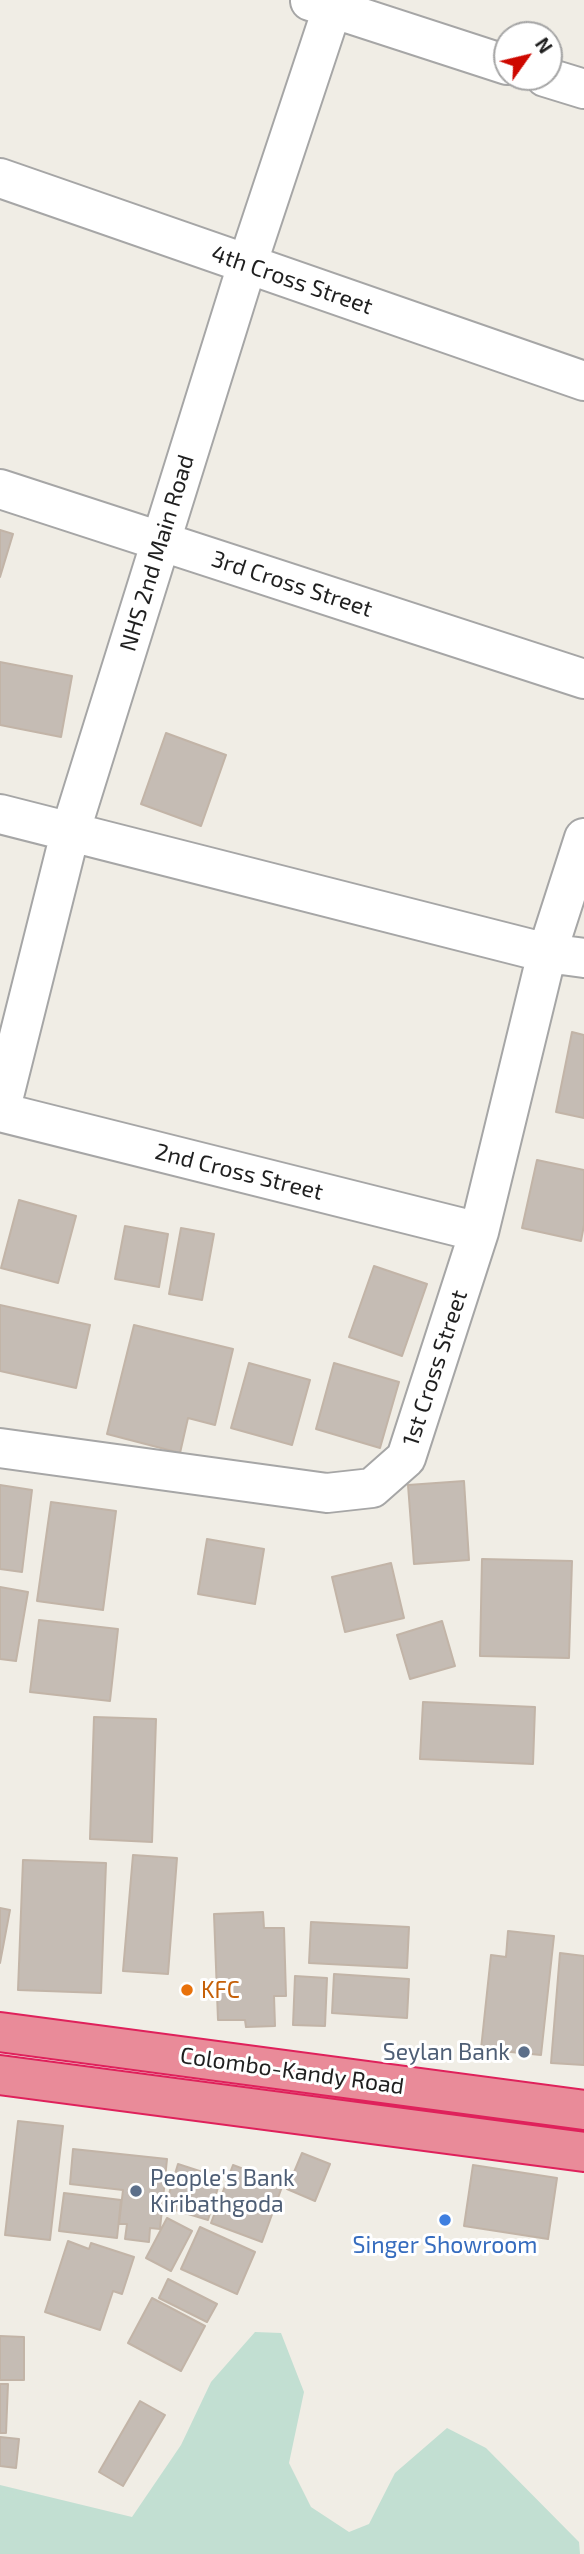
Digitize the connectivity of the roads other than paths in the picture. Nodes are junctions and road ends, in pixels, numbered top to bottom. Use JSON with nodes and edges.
{"nodes":[{"id":1,"x":325,"y":3,"type":"edge"},
{"id":2,"x":493,"y":60,"type":"edge"},
{"id":3,"x":563,"y":83,"type":"edge"},
{"id":4,"x":584,"y":89,"type":"edge"},
{"id":5,"x":0,"y":178,"type":"edge"},
{"id":6,"x":247,"y":265,"type":"junction"},
{"id":7,"x":584,"y":381,"type":"edge"},
{"id":8,"x":0,"y":489,"type":"edge"},
{"id":9,"x":160,"y":541,"type":"junction"},
{"id":10,"x":584,"y":679,"type":"edge"},
{"id":11,"x":0,"y":814,"type":"edge"},
{"id":12,"x":70,"y":833,"type":"junction"},
{"id":13,"x":584,"y":838,"type":"edge"},
{"id":14,"x":547,"y":953,"type":"junction"},
{"id":15,"x":584,"y":958,"type":"edge"},
{"id":16,"x":0,"y":1112,"type":"edge"},
{"id":17,"x":479,"y":1232,"type":"junction"},
{"id":18,"x":0,"y":1448,"type":"edge"},
{"id":19,"x":0,"y":2032,"type":"edge"},
{"id":20,"x":0,"y":2075,"type":"edge"},
{"id":21,"x":584,"y":2110,"type":"edge"},
{"id":22,"x":584,"y":2152,"type":"edge"}],
"edges":[{"from":1,"to":2,"type":"street"},
{"from":1,"to":6,"type":"street","name":"NHS 2nd Main Road"},
{"from":3,"to":4,"type":"street"},
{"from":5,"to":6,"type":"street","name":"4th Cross Street"},
{"from":6,"to":7,"type":"street","name":"4th Cross Street"},
{"from":6,"to":9,"type":"street","name":"NHS 2nd Main Road"},
{"from":8,"to":9,"type":"street","name":"3rd Cross Street"},
{"from":9,"to":10,"type":"street","name":"3rd Cross Street"},
{"from":9,"to":12,"type":"street","name":"NHS 2nd Main Road"},
{"from":11,"to":12,"type":"street"},
{"from":12,"to":14,"type":"street"},
{"from":12,"to":16,"type":"street","name":"NHS 2nd Main Road"},
{"from":13,"to":14,"type":"street","name":"1st Cross Street"},
{"from":14,"to":15,"type":"street"},
{"from":14,"to":17,"type":"street","name":"1st Cross Street"},
{"from":16,"to":17,"type":"street","name":"2nd Cross Street"},
{"from":17,"to":18,"type":"street","name":"1st Cross Street"},
{"from":19,"to":21,"type":"highway","name":"Colombo-Kandy Road"},
{"from":20,"to":22,"type":"highway","name":"Colombo-Kandy Road"}]}
